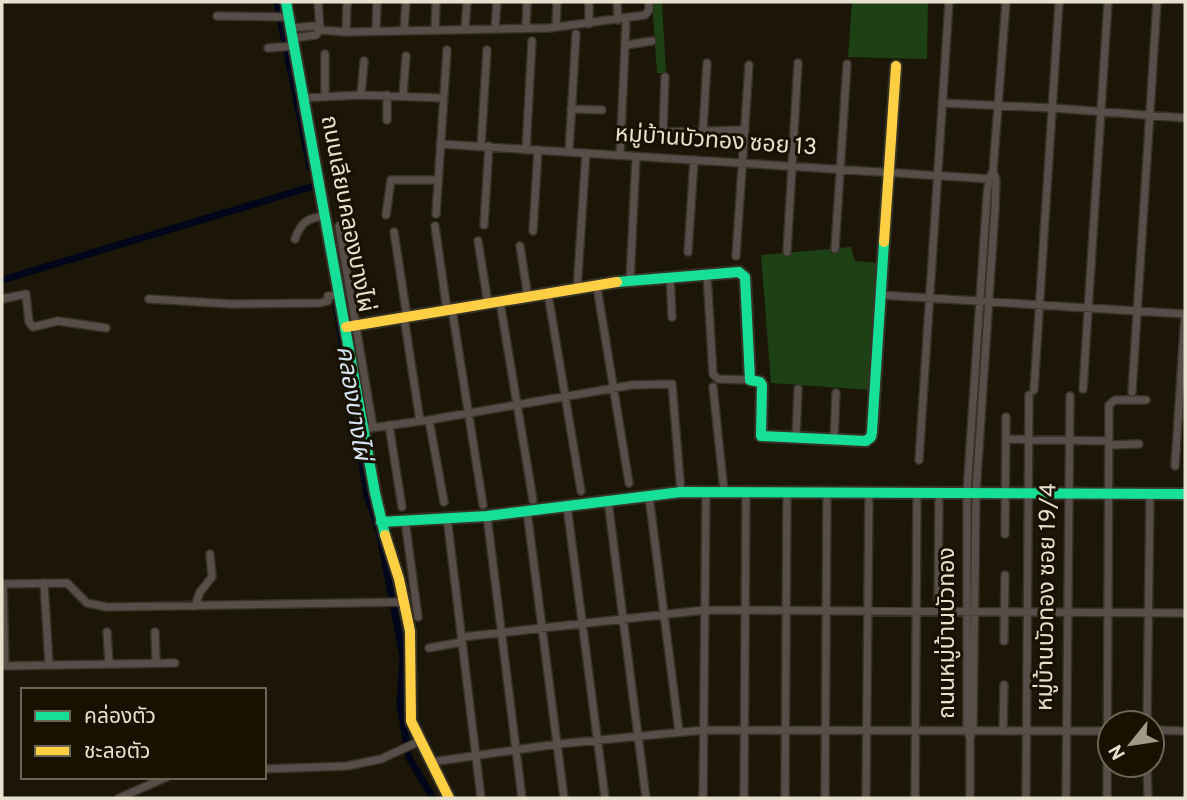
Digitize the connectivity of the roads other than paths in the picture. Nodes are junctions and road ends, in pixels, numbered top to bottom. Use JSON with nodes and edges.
{"nodes":[{"id":1,"x":286,"y":2,"type":"edge"},
{"id":2,"x":318,"y":2,"type":"edge"},
{"id":3,"x":347,"y":2,"type":"edge"},
{"id":4,"x":377,"y":2,"type":"edge"},
{"id":5,"x":406,"y":2,"type":"edge"},
{"id":6,"x":436,"y":2,"type":"edge"},
{"id":7,"x":467,"y":2,"type":"edge"},
{"id":8,"x":497,"y":2,"type":"edge"},
{"id":9,"x":527,"y":2,"type":"edge"},
{"id":10,"x":557,"y":2,"type":"edge"},
{"id":11,"x":589,"y":2,"type":"edge"},
{"id":12,"x":617,"y":2,"type":"edge"},
{"id":13,"x":649,"y":2,"type":"edge"},
{"id":14,"x":949,"y":2,"type":"edge"},
{"id":15,"x":1006,"y":2,"type":"edge"},
{"id":16,"x":1059,"y":2,"type":"edge"},
{"id":17,"x":1108,"y":2,"type":"edge"},
{"id":18,"x":1157,"y":2,"type":"edge"},
{"id":19,"x":217,"y":16,"type":"dead end"},
{"id":20,"x":618,"y":20,"type":"junction"},
{"id":21,"x":589,"y":24,"type":"junction"},
{"id":22,"x":626,"y":24,"type":"dead end"},
{"id":23,"x":556,"y":27,"type":"junction"},
{"id":24,"x":526,"y":28,"type":"junction"},
{"id":25,"x":466,"y":29,"type":"junction"},
{"id":26,"x":495,"y":29,"type":"junction"},
{"id":27,"x":320,"y":30,"type":"junction"},
{"id":28,"x":404,"y":30,"type":"junction"},
{"id":29,"x":435,"y":30,"type":"junction"},
{"id":30,"x":376,"y":31,"type":"junction"},
{"id":31,"x":291,"y":32,"type":"junction"},
{"id":32,"x":346,"y":32,"type":"junction"},
{"id":33,"x":576,"y":34,"type":"dead end"},
{"id":34,"x":533,"y":41,"type":"dead end"},
{"id":35,"x":652,"y":41,"type":"dead end"},
{"id":36,"x":626,"y":45,"type":"junction"},
{"id":37,"x":268,"y":48,"type":"dead end"},
{"id":38,"x":447,"y":50,"type":"dead end"},
{"id":39,"x":487,"y":50,"type":"dead end"},
{"id":40,"x":326,"y":54,"type":"dead end"},
{"id":41,"x":406,"y":56,"type":"dead end"},
{"id":42,"x":364,"y":61,"type":"dead end"},
{"id":43,"x":707,"y":63,"type":"dead end"},
{"id":44,"x":799,"y":63,"type":"dead end"},
{"id":45,"x":847,"y":64,"type":"dead end"},
{"id":46,"x":749,"y":65,"type":"dead end"},
{"id":47,"x":896,"y":66,"type":"dead end"},
{"id":48,"x":665,"y":77,"type":"dead end"},
{"id":49,"x":361,"y":95,"type":"junction"},
{"id":50,"x":387,"y":95,"type":"junction"},
{"id":51,"x":404,"y":95,"type":"junction"},
{"id":52,"x":325,"y":97,"type":"junction"},
{"id":53,"x":302,"y":98,"type":"junction"},
{"id":54,"x":443,"y":98,"type":"junction"},
{"id":55,"x":942,"y":103,"type":"junction"},
{"id":56,"x":999,"y":106,"type":"junction"},
{"id":57,"x":1053,"y":108,"type":"junction"},
{"id":58,"x":571,"y":109,"type":"junction"},
{"id":59,"x":602,"y":110,"type":"dead end"},
{"id":60,"x":1101,"y":112,"type":"junction"},
{"id":61,"x":1150,"y":117,"type":"junction"},
{"id":62,"x":1185,"y":118,"type":"edge"},
{"id":63,"x":387,"y":120,"type":"dead end"},
{"id":64,"x":703,"y":130,"type":"junction"},
{"id":65,"x":745,"y":130,"type":"junction"},
{"id":66,"x":663,"y":132,"type":"junction"},
{"id":67,"x":622,"y":133,"type":"junction"},
{"id":68,"x":440,"y":144,"type":"junction"},
{"id":69,"x":485,"y":146,"type":"junction"},
{"id":70,"x":526,"y":150,"type":"junction"},
{"id":71,"x":538,"y":150,"type":"junction"},
{"id":72,"x":569,"y":151,"type":"junction"},
{"id":73,"x":586,"y":153,"type":"junction"},
{"id":74,"x":620,"y":155,"type":"junction"},
{"id":75,"x":636,"y":156,"type":"junction"},
{"id":76,"x":694,"y":160,"type":"junction"},
{"id":77,"x":743,"y":163,"type":"junction"},
{"id":78,"x":792,"y":167,"type":"junction"},
{"id":79,"x":840,"y":170,"type":"junction"},
{"id":80,"x":889,"y":174,"type":"junction"},
{"id":81,"x":937,"y":176,"type":"junction"},
{"id":82,"x":992,"y":179,"type":"junction"},
{"id":83,"x":438,"y":180,"type":"junction"},
{"id":84,"x":436,"y":214,"type":"dead end"},
{"id":85,"x":386,"y":215,"type":"dead end"},
{"id":86,"x":323,"y":217,"type":"junction"},
{"id":87,"x":484,"y":225,"type":"dead end"},
{"id":88,"x":340,"y":226,"type":"dead end"},
{"id":89,"x":435,"y":226,"type":"dead end"},
{"id":90,"x":533,"y":231,"type":"dead end"},
{"id":91,"x":394,"y":232,"type":"dead end"},
{"id":92,"x":295,"y":239,"type":"dead end"},
{"id":93,"x":478,"y":241,"type":"dead end"},
{"id":94,"x":520,"y":246,"type":"dead end"},
{"id":95,"x":835,"y":249,"type":"dead end"},
{"id":96,"x":688,"y":252,"type":"dead end"},
{"id":97,"x":786,"y":252,"type":"dead end"},
{"id":98,"x":736,"y":256,"type":"dead end"},
{"id":99,"x":707,"y":275,"type":"junction"},
{"id":100,"x":670,"y":277,"type":"junction"},
{"id":101,"x":630,"y":280,"type":"junction"},
{"id":102,"x":597,"y":287,"type":"junction"},
{"id":103,"x":577,"y":290,"type":"junction"},
{"id":104,"x":548,"y":294,"type":"junction"},
{"id":105,"x":335,"y":295,"type":"junction"},
{"id":106,"x":880,"y":295,"type":"junction"},
{"id":107,"x":528,"y":297,"type":"junction"},
{"id":108,"x":929,"y":298,"type":"junction"},
{"id":109,"x":2,"y":299,"type":"edge"},
{"id":110,"x":149,"y":299,"type":"dead end"},
{"id":111,"x":984,"y":302,"type":"junction"},
{"id":112,"x":494,"y":303,"type":"junction"},
{"id":113,"x":1039,"y":304,"type":"junction"},
{"id":114,"x":1087,"y":308,"type":"junction"},
{"id":115,"x":449,"y":310,"type":"junction"},
{"id":116,"x":1136,"y":312,"type":"junction"},
{"id":117,"x":405,"y":317,"type":"junction"},
{"id":118,"x":672,"y":317,"type":"dead end"},
{"id":119,"x":350,"y":326,"type":"junction"},
{"id":120,"x":106,"y":328,"type":"dead end"},
{"id":121,"x":750,"y":380,"type":"junction"},
{"id":122,"x":713,"y":387,"type":"dead end"},
{"id":123,"x":614,"y":388,"type":"junction"},
{"id":124,"x":798,"y":389,"type":"dead end"},
{"id":125,"x":1083,"y":389,"type":"dead end"},
{"id":126,"x":1132,"y":392,"type":"dead end"},
{"id":127,"x":836,"y":393,"type":"dead end"},
{"id":128,"x":1070,"y":396,"type":"dead end"},
{"id":129,"x":564,"y":398,"type":"junction"},
{"id":130,"x":1146,"y":400,"type":"dead end"},
{"id":131,"x":516,"y":406,"type":"junction"},
{"id":132,"x":468,"y":413,"type":"junction"},
{"id":133,"x":1006,"y":417,"type":"dead end"},
{"id":134,"x":429,"y":420,"type":"junction"},
{"id":135,"x":420,"y":421,"type":"junction"},
{"id":136,"x":389,"y":425,"type":"junction"},
{"id":137,"x":368,"y":428,"type":"junction"},
{"id":138,"x":796,"y":438,"type":"junction"},
{"id":139,"x":1006,"y":439,"type":"junction"},
{"id":140,"x":1069,"y":439,"type":"junction"},
{"id":141,"x":834,"y":440,"type":"junction"},
{"id":142,"x":1029,"y":440,"type":"junction"},
{"id":143,"x":1109,"y":443,"type":"junction"},
{"id":144,"x":1139,"y":444,"type":"dead end"},
{"id":145,"x":919,"y":460,"type":"dead end"},
{"id":146,"x":1175,"y":466,"type":"dead end"},
{"id":147,"x":629,"y":483,"type":"dead end"},
{"id":148,"x":581,"y":491,"type":"dead end"},
{"id":149,"x":706,"y":491,"type":"junction"},
{"id":150,"x":724,"y":491,"type":"junction"},
{"id":151,"x":746,"y":491,"type":"junction"},
{"id":152,"x":787,"y":491,"type":"junction"},
{"id":153,"x":827,"y":491,"type":"junction"},
{"id":154,"x":681,"y":492,"type":"junction"},
{"id":155,"x":869,"y":492,"type":"junction"},
{"id":156,"x":917,"y":492,"type":"junction"},
{"id":157,"x":939,"y":492,"type":"junction"},
{"id":158,"x":972,"y":492,"type":"junction"},
{"id":159,"x":1005,"y":492,"type":"junction"},
{"id":160,"x":1028,"y":492,"type":"junction"},
{"id":161,"x":1068,"y":493,"type":"junction"},
{"id":162,"x":1109,"y":494,"type":"junction"},
{"id":163,"x":1150,"y":494,"type":"junction"},
{"id":164,"x":1185,"y":494,"type":"edge"},
{"id":165,"x":649,"y":496,"type":"junction"},
{"id":166,"x":608,"y":501,"type":"junction"},
{"id":167,"x":444,"y":502,"type":"dead end"},
{"id":168,"x":530,"y":506,"type":"junction"},
{"id":169,"x":568,"y":506,"type":"junction"},
{"id":170,"x":402,"y":507,"type":"dead end"},
{"id":171,"x":485,"y":510,"type":"junction"},
{"id":172,"x":447,"y":517,"type":"junction"},
{"id":173,"x":405,"y":520,"type":"junction"},
{"id":174,"x":381,"y":522,"type":"junction"},
{"id":175,"x":1005,"y":534,"type":"dead end"},
{"id":176,"x":210,"y":554,"type":"dead end"},
{"id":177,"x":1005,"y":575,"type":"dead end"},
{"id":178,"x":44,"y":583,"type":"junction"},
{"id":179,"x":3,"y":584,"type":"edge"},
{"id":180,"x":401,"y":602,"type":"junction"},
{"id":181,"x":195,"y":606,"type":"junction"},
{"id":182,"x":705,"y":610,"type":"junction"},
{"id":183,"x":786,"y":610,"type":"junction"},
{"id":184,"x":916,"y":610,"type":"junction"},
{"id":185,"x":745,"y":611,"type":"junction"},
{"id":186,"x":827,"y":611,"type":"junction"},
{"id":187,"x":867,"y":611,"type":"junction"},
{"id":188,"x":938,"y":611,"type":"junction"},
{"id":189,"x":971,"y":611,"type":"junction"},
{"id":190,"x":1004,"y":612,"type":"junction"},
{"id":191,"x":1027,"y":612,"type":"junction"},
{"id":192,"x":1108,"y":612,"type":"junction"},
{"id":193,"x":1149,"y":612,"type":"junction"},
{"id":194,"x":663,"y":613,"type":"junction"},
{"id":195,"x":1067,"y":613,"type":"junction"},
{"id":196,"x":1185,"y":613,"type":"edge"},
{"id":197,"x":418,"y":617,"type":"dead end"},
{"id":198,"x":623,"y":618,"type":"junction"},
{"id":199,"x":583,"y":622,"type":"junction"},
{"id":200,"x":542,"y":628,"type":"junction"},
{"id":201,"x":107,"y":632,"type":"dead end"},
{"id":202,"x":155,"y":632,"type":"dead end"},
{"id":203,"x":502,"y":632,"type":"junction"},
{"id":204,"x":462,"y":640,"type":"junction"},
{"id":205,"x":1004,"y":641,"type":"dead end"},
{"id":206,"x":429,"y":648,"type":"dead end"},
{"id":207,"x":156,"y":663,"type":"junction"},
{"id":208,"x":175,"y":663,"type":"dead end"},
{"id":209,"x":109,"y":664,"type":"junction"},
{"id":210,"x":49,"y":665,"type":"junction"},
{"id":211,"x":4,"y":666,"type":"edge"},
{"id":212,"x":1004,"y":685,"type":"dead end"},
{"id":213,"x":1109,"y":709,"type":"edge"},
{"id":214,"x":1147,"y":709,"type":"edge"},
{"id":215,"x":745,"y":729,"type":"junction"},
{"id":216,"x":786,"y":729,"type":"junction"},
{"id":217,"x":825,"y":729,"type":"junction"},
{"id":218,"x":704,"y":730,"type":"junction"},
{"id":219,"x":866,"y":730,"type":"junction"},
{"id":220,"x":915,"y":730,"type":"junction"},
{"id":221,"x":1003,"y":730,"type":"junction"},
{"id":222,"x":1026,"y":730,"type":"junction"},
{"id":223,"x":1166,"y":730,"type":"edge"},
{"id":224,"x":1066,"y":731,"type":"junction"},
{"id":225,"x":1096,"y":731,"type":"edge"},
{"id":226,"x":1185,"y":731,"type":"edge"},
{"id":227,"x":678,"y":732,"type":"junction"},
{"id":228,"x":970,"y":732,"type":"junction"},
{"id":229,"x":638,"y":736,"type":"junction"},
{"id":230,"x":598,"y":740,"type":"junction"},
{"id":231,"x":416,"y":743,"type":"junction"},
{"id":232,"x":558,"y":744,"type":"junction"},
{"id":233,"x":516,"y":749,"type":"junction"},
{"id":234,"x":477,"y":756,"type":"junction"},
{"id":235,"x":431,"y":762,"type":"junction"},
{"id":236,"x":266,"y":769,"type":"edge"},
{"id":237,"x":162,"y":779,"type":"edge"},
{"id":238,"x":1108,"y":779,"type":"edge"},
{"id":239,"x":1147,"y":779,"type":"edge"},
{"id":240,"x":119,"y":798,"type":"edge"},
{"id":241,"x":449,"y":798,"type":"edge"},
{"id":242,"x":481,"y":798,"type":"edge"},
{"id":243,"x":522,"y":798,"type":"edge"},
{"id":244,"x":564,"y":798,"type":"edge"},
{"id":245,"x":604,"y":798,"type":"edge"},
{"id":246,"x":646,"y":798,"type":"edge"},
{"id":247,"x":703,"y":798,"type":"edge"},
{"id":248,"x":744,"y":798,"type":"edge"},
{"id":249,"x":785,"y":798,"type":"edge"},
{"id":250,"x":825,"y":798,"type":"edge"},
{"id":251,"x":866,"y":798,"type":"edge"},
{"id":252,"x":915,"y":798,"type":"edge"},
{"id":253,"x":970,"y":798,"type":"edge"},
{"id":254,"x":1026,"y":798,"type":"edge"},
{"id":255,"x":1066,"y":798,"type":"edge"},
{"id":256,"x":1107,"y":798,"type":"edge"},
{"id":257,"x":1148,"y":798,"type":"edge"}],
"edges":[{"from":1,"to":31,"type":"street","name":"ถนนเลียบคลองบางไผ่"},
{"from":2,"to":27,"type":"street"},
{"from":3,"to":32,"type":"street"},
{"from":4,"to":30,"type":"street"},
{"from":5,"to":28,"type":"street"},
{"from":6,"to":29,"type":"street"},
{"from":7,"to":25,"type":"street"},
{"from":8,"to":26,"type":"street"},
{"from":9,"to":24,"type":"street"},
{"from":10,"to":23,"type":"street"},
{"from":11,"to":21,"type":"street"},
{"from":12,"to":20,"type":"street"},
{"from":13,"to":20,"type":"street"},
{"from":14,"to":55,"type":"street"},
{"from":15,"to":56,"type":"street","name":"ถนนหมู่บ้านบัวทอง"},
{"from":16,"to":57,"type":"street"},
{"from":17,"to":60,"type":"street"},
{"from":18,"to":61,"type":"street"},
{"from":19,"to":31,"type":"street"},
{"from":20,"to":21,"type":"street"},
{"from":21,"to":23,"type":"street"},
{"from":22,"to":36,"type":"street"},
{"from":23,"to":24,"type":"street"},
{"from":24,"to":26,"type":"street"},
{"from":25,"to":26,"type":"street"},
{"from":25,"to":29,"type":"street"},
{"from":27,"to":31,"type":"street"},
{"from":27,"to":32,"type":"street"},
{"from":28,"to":29,"type":"street"},
{"from":28,"to":30,"type":"street"},
{"from":30,"to":32,"type":"street"},
{"from":31,"to":37,"type":"street"},
{"from":31,"to":53,"type":"street","name":"ถนนเลียบคลองบางไผ่"},
{"from":33,"to":58,"type":"street"},
{"from":34,"to":70,"type":"street"},
{"from":35,"to":36,"type":"street"},
{"from":36,"to":67,"type":"street"},
{"from":38,"to":54,"type":"street"},
{"from":39,"to":69,"type":"street"},
{"from":40,"to":52,"type":"street"},
{"from":41,"to":51,"type":"street"},
{"from":42,"to":49,"type":"street"},
{"from":43,"to":64,"type":"street"},
{"from":44,"to":78,"type":"street"},
{"from":45,"to":79,"type":"street"},
{"from":46,"to":65,"type":"street"},
{"from":47,"to":80,"type":"street"},
{"from":48,"to":66,"type":"street"},
{"from":49,"to":50,"type":"street"},
{"from":49,"to":52,"type":"street"},
{"from":50,"to":51,"type":"street"},
{"from":50,"to":63,"type":"street"},
{"from":51,"to":54,"type":"street"},
{"from":52,"to":53,"type":"street"},
{"from":53,"to":86,"type":"street","name":"ถนนเลียบคลองบางไผ่"},
{"from":54,"to":68,"type":"street"},
{"from":55,"to":56,"type":"street"},
{"from":55,"to":81,"type":"street"},
{"from":56,"to":57,"type":"street"},
{"from":56,"to":82,"type":"street","name":"ถนนหมู่บ้านบัวทอง"},
{"from":57,"to":60,"type":"street"},
{"from":57,"to":113,"type":"street"},
{"from":58,"to":59,"type":"street"},
{"from":58,"to":72,"type":"street"},
{"from":60,"to":61,"type":"street"},
{"from":60,"to":114,"type":"street"},
{"from":61,"to":62,"type":"street"},
{"from":61,"to":116,"type":"street"},
{"from":64,"to":65,"type":"street"},
{"from":64,"to":66,"type":"street"},
{"from":65,"to":77,"type":"street"},
{"from":66,"to":67,"type":"street"},
{"from":67,"to":74,"type":"street"},
{"from":68,"to":69,"type":"street","name":"หมู่บ้านบัวทอง ซอย 13"},
{"from":68,"to":83,"type":"street"},
{"from":69,"to":70,"type":"street","name":"หมู่บ้านบัวทอง ซอย 13"},
{"from":69,"to":87,"type":"street"},
{"from":70,"to":71,"type":"street","name":"หมู่บ้านบัวทอง ซอย 13"},
{"from":71,"to":72,"type":"street","name":"หมู่บ้านบัวทอง ซอย 13"},
{"from":71,"to":90,"type":"street"},
{"from":72,"to":73,"type":"street","name":"หมู่บ้านบัวทอง ซอย 13"},
{"from":73,"to":74,"type":"street","name":"หมู่บ้านบัวทอง ซอย 13"},
{"from":73,"to":103,"type":"street"},
{"from":74,"to":75,"type":"street","name":"หมู่บ้านบัวทอง ซอย 13"},
{"from":75,"to":76,"type":"street","name":"หมู่บ้านบัวทอง ซอย 13"},
{"from":75,"to":101,"type":"street"},
{"from":76,"to":77,"type":"street","name":"หมู่บ้านบัวทอง ซอย 13"},
{"from":76,"to":96,"type":"street"},
{"from":77,"to":78,"type":"street","name":"หมู่บ้านบัวทอง ซอย 13"},
{"from":77,"to":98,"type":"street"},
{"from":78,"to":79,"type":"street","name":"หมู่บ้านบัวทอง ซอย 13"},
{"from":78,"to":97,"type":"street"},
{"from":79,"to":80,"type":"street","name":"หมู่บ้านบัวทอง ซอย 13"},
{"from":79,"to":95,"type":"street"},
{"from":80,"to":81,"type":"street","name":"หมู่บ้านบัวทอง ซอย 13"},
{"from":80,"to":106,"type":"street"},
{"from":81,"to":82,"type":"street","name":"หมู่บ้านบัวทอง ซอย 13"},
{"from":81,"to":108,"type":"street"},
{"from":82,"to":111,"type":"street","name":"ถนนหมู่บ้านบัวทอง"},
{"from":83,"to":84,"type":"street"},
{"from":83,"to":85,"type":"street"},
{"from":86,"to":92,"type":"street"},
{"from":86,"to":105,"type":"street","name":"ถนนเลียบคลองบางไผ่"},
{"from":88,"to":119,"type":"street"},
{"from":89,"to":115,"type":"street"},
{"from":91,"to":117,"type":"street"},
{"from":93,"to":112,"type":"street"},
{"from":94,"to":107,"type":"street"},
{"from":99,"to":100,"type":"street"},
{"from":99,"to":121,"type":"street"},
{"from":99,"to":121,"type":"street"},
{"from":100,"to":101,"type":"street"},
{"from":100,"to":118,"type":"street"},
{"from":101,"to":102,"type":"street"},
{"from":102,"to":103,"type":"street"},
{"from":102,"to":123,"type":"street"},
{"from":103,"to":104,"type":"street"},
{"from":104,"to":107,"type":"street"},
{"from":104,"to":129,"type":"street"},
{"from":105,"to":110,"type":"street"},
{"from":105,"to":119,"type":"street","name":"ถนนเลียบคลองบางไผ่"},
{"from":106,"to":108,"type":"street"},
{"from":106,"to":141,"type":"street"},
{"from":107,"to":112,"type":"street"},
{"from":108,"to":111,"type":"street"},
{"from":108,"to":145,"type":"street"},
{"from":109,"to":120,"type":"street"},
{"from":111,"to":113,"type":"street"},
{"from":111,"to":158,"type":"street","name":"ถนนหมู่บ้านบัวทอง"},
{"from":112,"to":115,"type":"street"},
{"from":112,"to":131,"type":"street"},
{"from":113,"to":114,"type":"street"},
{"from":113,"to":142,"type":"street"},
{"from":114,"to":116,"type":"street"},
{"from":114,"to":125,"type":"street"},
{"from":115,"to":117,"type":"street"},
{"from":115,"to":132,"type":"street"},
{"from":116,"to":126,"type":"street"},
{"from":116,"to":146,"type":"street"},
{"from":117,"to":119,"type":"street"},
{"from":117,"to":135,"type":"street"},
{"from":119,"to":137,"type":"street","name":"ถนนเลียบคลองบางไผ่"},
{"from":121,"to":138,"type":"street"},
{"from":122,"to":150,"type":"street"},
{"from":123,"to":129,"type":"street"},
{"from":123,"to":147,"type":"street"},
{"from":123,"to":154,"type":"street"},
{"from":124,"to":138,"type":"street"},
{"from":127,"to":141,"type":"street"},
{"from":128,"to":140,"type":"street","name":"หมู่บ้านบัวทอง ซอย 19/4"},
{"from":129,"to":131,"type":"street"},
{"from":129,"to":148,"type":"street"},
{"from":130,"to":143,"type":"street"},
{"from":131,"to":132,"type":"street"},
{"from":131,"to":168,"type":"street"},
{"from":132,"to":134,"type":"street"},
{"from":132,"to":171,"type":"street"},
{"from":133,"to":139,"type":"street"},
{"from":134,"to":135,"type":"street"},
{"from":134,"to":167,"type":"street"},
{"from":135,"to":136,"type":"street"},
{"from":136,"to":137,"type":"street"},
{"from":136,"to":170,"type":"street"},
{"from":137,"to":174,"type":"street","name":"ถนนเลียบคลองบางไผ่"},
{"from":138,"to":141,"type":"street"},
{"from":139,"to":142,"type":"street"},
{"from":139,"to":159,"type":"street"},
{"from":140,"to":142,"type":"street"},
{"from":140,"to":143,"type":"street"},
{"from":140,"to":161,"type":"street","name":"หมู่บ้านบัวทอง ซอย 19/4"},
{"from":142,"to":160,"type":"street"},
{"from":143,"to":144,"type":"street"},
{"from":143,"to":162,"type":"street"},
{"from":149,"to":150,"type":"street"},
{"from":149,"to":154,"type":"street"},
{"from":149,"to":182,"type":"street"},
{"from":150,"to":151,"type":"street"},
{"from":151,"to":152,"type":"street"},
{"from":151,"to":185,"type":"street"},
{"from":152,"to":153,"type":"street"},
{"from":152,"to":183,"type":"street"},
{"from":153,"to":155,"type":"street"},
{"from":153,"to":186,"type":"street"},
{"from":154,"to":165,"type":"street"},
{"from":155,"to":156,"type":"street"},
{"from":155,"to":187,"type":"street"},
{"from":156,"to":157,"type":"street"},
{"from":156,"to":184,"type":"street"},
{"from":157,"to":158,"type":"street"},
{"from":157,"to":188,"type":"street"},
{"from":158,"to":159,"type":"street"},
{"from":158,"to":189,"type":"street","name":"ถนนหมู่บ้านบัวทอง"},
{"from":159,"to":160,"type":"street"},
{"from":159,"to":175,"type":"street"},
{"from":160,"to":161,"type":"street"},
{"from":160,"to":191,"type":"street"},
{"from":161,"to":162,"type":"street"},
{"from":161,"to":195,"type":"street","name":"หมู่บ้านบัวทอง ซอย 19/4"},
{"from":162,"to":163,"type":"street"},
{"from":162,"to":192,"type":"street"},
{"from":163,"to":164,"type":"street"},
{"from":163,"to":193,"type":"street"},
{"from":165,"to":166,"type":"street"},
{"from":165,"to":194,"type":"street"},
{"from":166,"to":169,"type":"street"},
{"from":166,"to":198,"type":"street"},
{"from":168,"to":169,"type":"street"},
{"from":168,"to":171,"type":"street"},
{"from":168,"to":200,"type":"street"},
{"from":169,"to":199,"type":"street"},
{"from":171,"to":172,"type":"street"},
{"from":171,"to":203,"type":"street"},
{"from":172,"to":173,"type":"street"},
{"from":172,"to":204,"type":"street"},
{"from":173,"to":174,"type":"street"},
{"from":173,"to":197,"type":"street"},
{"from":174,"to":180,"type":"street","name":"ถนนเลียบคลองบางไผ่"},
{"from":176,"to":181,"type":"street"},
{"from":177,"to":190,"type":"street"},
{"from":178,"to":179,"type":"street"},
{"from":178,"to":181,"type":"street"},
{"from":178,"to":210,"type":"street"},
{"from":179,"to":211,"type":"street"},
{"from":180,"to":181,"type":"street"},
{"from":180,"to":231,"type":"street","name":"ถนนเลียบคลองบางไผ่"},
{"from":182,"to":185,"type":"street"},
{"from":182,"to":194,"type":"street"},
{"from":182,"to":218,"type":"street"},
{"from":183,"to":185,"type":"street"},
{"from":183,"to":186,"type":"street"},
{"from":183,"to":216,"type":"street"},
{"from":184,"to":187,"type":"street"},
{"from":184,"to":188,"type":"street"},
{"from":184,"to":220,"type":"street"},
{"from":185,"to":215,"type":"street"},
{"from":186,"to":187,"type":"street"},
{"from":186,"to":217,"type":"street"},
{"from":187,"to":219,"type":"street"},
{"from":188,"to":189,"type":"street"},
{"from":189,"to":190,"type":"street"},
{"from":189,"to":228,"type":"street","name":"ถนนหมู่บ้านบัวทอง"},
{"from":190,"to":191,"type":"street"},
{"from":190,"to":205,"type":"street"},
{"from":191,"to":195,"type":"street"},
{"from":191,"to":222,"type":"street"},
{"from":192,"to":193,"type":"street"},
{"from":192,"to":195,"type":"street"},
{"from":192,"to":213,"type":"street"},
{"from":193,"to":196,"type":"street"},
{"from":193,"to":214,"type":"street"},
{"from":194,"to":198,"type":"street"},
{"from":194,"to":227,"type":"street"},
{"from":195,"to":224,"type":"street","name":"หมู่บ้านบัวทอง ซอย 19/4"},
{"from":198,"to":199,"type":"street"},
{"from":198,"to":229,"type":"street"},
{"from":199,"to":200,"type":"street"},
{"from":199,"to":230,"type":"street"},
{"from":200,"to":203,"type":"street"},
{"from":200,"to":232,"type":"street"},
{"from":201,"to":209,"type":"street"},
{"from":202,"to":207,"type":"street"},
{"from":203,"to":204,"type":"street"},
{"from":203,"to":233,"type":"street"},
{"from":204,"to":206,"type":"street"},
{"from":204,"to":234,"type":"street"},
{"from":207,"to":208,"type":"street"},
{"from":207,"to":209,"type":"street"},
{"from":209,"to":210,"type":"street"},
{"from":210,"to":211,"type":"street"},
{"from":212,"to":221,"type":"street"},
{"from":215,"to":216,"type":"street"},
{"from":215,"to":218,"type":"street"},
{"from":215,"to":248,"type":"street"},
{"from":216,"to":217,"type":"street"},
{"from":216,"to":249,"type":"street"},
{"from":217,"to":219,"type":"street"},
{"from":217,"to":250,"type":"street"},
{"from":218,"to":227,"type":"street"},
{"from":218,"to":247,"type":"street"},
{"from":219,"to":220,"type":"street"},
{"from":219,"to":251,"type":"street"},
{"from":220,"to":228,"type":"street"},
{"from":220,"to":252,"type":"street"},
{"from":221,"to":222,"type":"street"},
{"from":221,"to":228,"type":"street"},
{"from":222,"to":224,"type":"street"},
{"from":222,"to":254,"type":"street"},
{"from":223,"to":226,"type":"street"},
{"from":224,"to":225,"type":"street"},
{"from":224,"to":255,"type":"street","name":"หมู่บ้านบัวทอง ซอย 19/4"},
{"from":227,"to":229,"type":"street"},
{"from":228,"to":253,"type":"street","name":"ถนนหมู่บ้านบัวทอง"},
{"from":229,"to":230,"type":"street"},
{"from":229,"to":246,"type":"street"},
{"from":230,"to":232,"type":"street"},
{"from":230,"to":245,"type":"street"},
{"from":231,"to":235,"type":"street","name":"ถนนเลียบคลองบางไผ่"},
{"from":231,"to":236,"type":"street"},
{"from":232,"to":233,"type":"street"},
{"from":232,"to":244,"type":"street"},
{"from":233,"to":234,"type":"street"},
{"from":233,"to":243,"type":"street"},
{"from":234,"to":235,"type":"street"},
{"from":234,"to":242,"type":"street"},
{"from":235,"to":241,"type":"street","name":"ถนนเลียบคลองบางไผ่"},
{"from":237,"to":240,"type":"street"},
{"from":238,"to":256,"type":"street"},
{"from":239,"to":257,"type":"street"}]}
